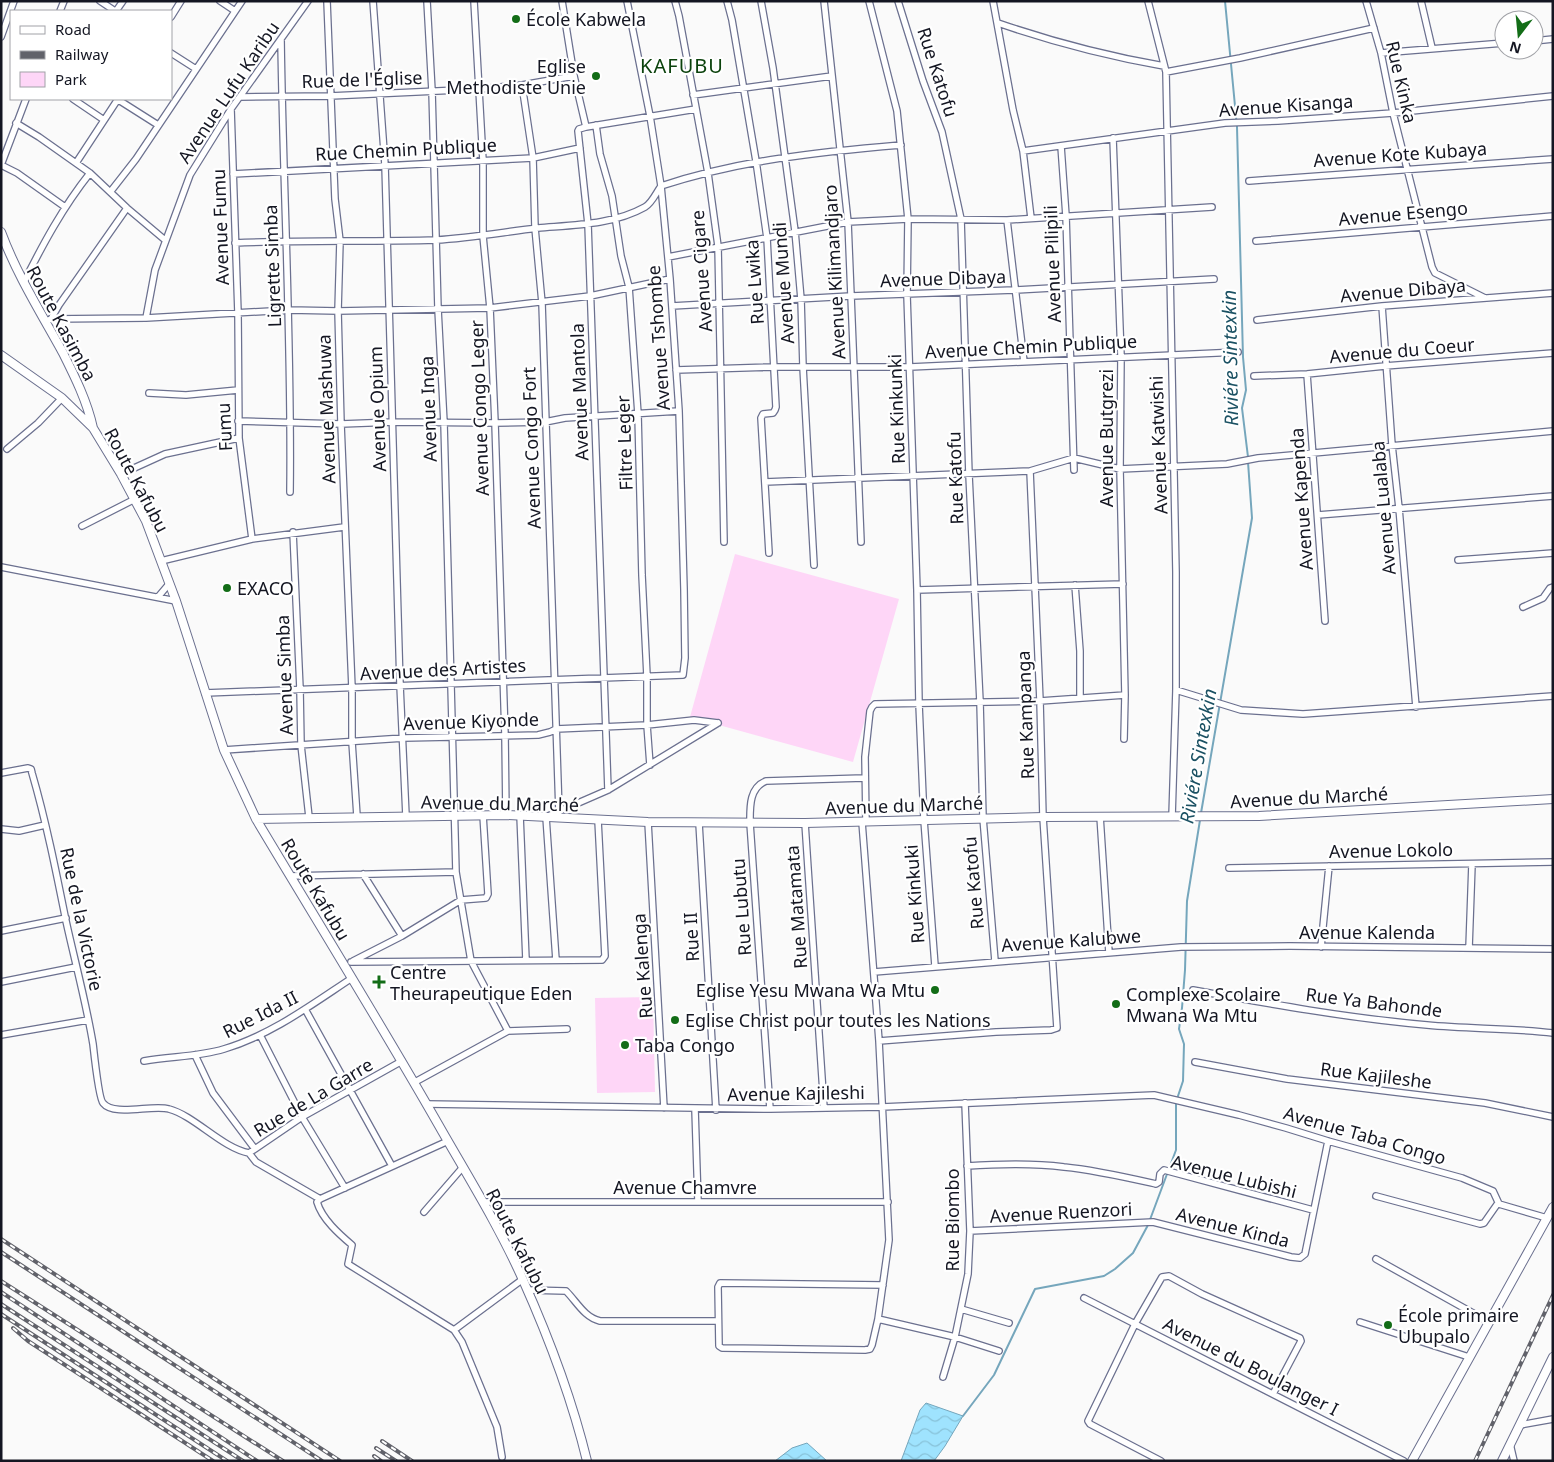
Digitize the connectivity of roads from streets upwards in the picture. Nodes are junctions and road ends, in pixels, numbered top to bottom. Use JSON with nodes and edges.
{"nodes":[{"id":1,"x":100,"y":1,"type":"edge"},
{"id":2,"x":181,"y":1,"type":"edge"},
{"id":3,"x":220,"y":1,"type":"edge"},
{"id":4,"x":242,"y":1,"type":"edge"},
{"id":5,"x":308,"y":1,"type":"edge"},
{"id":6,"x":327,"y":1,"type":"edge"},
{"id":7,"x":373,"y":1,"type":"edge"},
{"id":8,"x":427,"y":1,"type":"edge"},
{"id":9,"x":474,"y":1,"type":"edge"},
{"id":10,"x":562,"y":1,"type":"edge"},
{"id":11,"x":627,"y":1,"type":"edge"},
{"id":12,"x":675,"y":1,"type":"edge"},
{"id":13,"x":727,"y":1,"type":"edge"},
{"id":14,"x":761,"y":1,"type":"edge"},
{"id":15,"x":824,"y":1,"type":"edge"},
{"id":16,"x":870,"y":1,"type":"edge"},
{"id":17,"x":898,"y":1,"type":"edge"},
{"id":18,"x":993,"y":1,"type":"edge"},
{"id":19,"x":1148,"y":1,"type":"edge"},
{"id":20,"x":1366,"y":1,"type":"edge"},
{"id":21,"x":1421,"y":1,"type":"edge"},
{"id":22,"x":114,"y":10,"type":"edge"},
{"id":23,"x":235,"y":11,"type":"junction"},
{"id":24,"x":10,"y":12,"type":"edge"},
{"id":25,"x":172,"y":15,"type":"edge"},
{"id":26,"x":998,"y":23,"type":"junction"},
{"id":27,"x":1374,"y":28,"type":"junction"},
{"id":28,"x":1,"y":36,"type":"edge"},
{"id":29,"x":281,"y":39,"type":"junction"},
{"id":30,"x":1494,"y":44,"type":"edge"},
{"id":31,"x":1432,"y":48,"type":"junction"},
{"id":32,"x":1381,"y":53,"type":"junction"},
{"id":33,"x":172,"y":54,"type":"edge"},
{"id":34,"x":196,"y":69,"type":"junction"},
{"id":35,"x":1165,"y":69,"type":"junction"},
{"id":36,"x":574,"y":76,"type":"junction"},
{"id":37,"x":832,"y":76,"type":"junction"},
{"id":38,"x":522,"y":85,"type":"junction"},
{"id":39,"x":775,"y":85,"type":"junction"},
{"id":40,"x":480,"y":89,"type":"junction"},
{"id":41,"x":743,"y":89,"type":"junction"},
{"id":42,"x":432,"y":91,"type":"junction"},
{"id":43,"x":380,"y":94,"type":"junction"},
{"id":44,"x":693,"y":95,"type":"junction"},
{"id":45,"x":330,"y":96,"type":"junction"},
{"id":46,"x":1553,"y":96,"type":"edge"},
{"id":47,"x":240,"y":97,"type":"junction"},
{"id":48,"x":282,"y":98,"type":"junction"},
{"id":49,"x":26,"y":100,"type":"edge"},
{"id":50,"x":74,"y":100,"type":"edge"},
{"id":51,"x":117,"y":100,"type":"edge"},
{"id":52,"x":120,"y":100,"type":"edge"},
{"id":53,"x":696,"y":109,"type":"junction"},
{"id":54,"x":231,"y":110,"type":"junction"},
{"id":55,"x":1394,"y":113,"type":"junction"},
{"id":56,"x":650,"y":116,"type":"junction"},
{"id":57,"x":104,"y":120,"type":"junction"},
{"id":58,"x":16,"y":123,"type":"junction"},
{"id":59,"x":158,"y":125,"type":"junction"},
{"id":60,"x":596,"y":125,"type":"junction"},
{"id":61,"x":586,"y":127,"type":"junction"},
{"id":62,"x":1166,"y":130,"type":"junction"},
{"id":63,"x":1113,"y":138,"type":"junction"},
{"id":64,"x":901,"y":145,"type":"junction"},
{"id":65,"x":1060,"y":146,"type":"junction"},
{"id":66,"x":580,"y":148,"type":"junction"},
{"id":67,"x":840,"y":150,"type":"junction"},
{"id":68,"x":1023,"y":151,"type":"junction"},
{"id":69,"x":786,"y":156,"type":"junction"},
{"id":70,"x":533,"y":158,"type":"junction"},
{"id":71,"x":1553,"y":158,"type":"edge"},
{"id":72,"x":483,"y":161,"type":"junction"},
{"id":73,"x":756,"y":161,"type":"junction"},
{"id":74,"x":76,"y":163,"type":"junction"},
{"id":75,"x":434,"y":163,"type":"junction"},
{"id":76,"x":1,"y":165,"type":"edge"},
{"id":77,"x":385,"y":165,"type":"junction"},
{"id":78,"x":333,"y":167,"type":"junction"},
{"id":79,"x":1407,"y":168,"type":"junction"},
{"id":80,"x":283,"y":171,"type":"junction"},
{"id":81,"x":90,"y":173,"type":"junction"},
{"id":82,"x":708,"y":173,"type":"junction"},
{"id":83,"x":233,"y":174,"type":"junction"},
{"id":84,"x":1249,"y":181,"type":"dead end"},
{"id":85,"x":661,"y":186,"type":"junction"},
{"id":86,"x":111,"y":191,"type":"junction"},
{"id":87,"x":65,"y":207,"type":"junction"},
{"id":88,"x":1212,"y":207,"type":"dead end"},
{"id":89,"x":127,"y":208,"type":"junction"},
{"id":90,"x":1167,"y":210,"type":"junction"},
{"id":91,"x":1116,"y":214,"type":"junction"},
{"id":92,"x":1066,"y":216,"type":"junction"},
{"id":93,"x":1553,"y":216,"type":"edge"},
{"id":94,"x":1031,"y":218,"type":"junction"},
{"id":95,"x":614,"y":219,"type":"junction"},
{"id":96,"x":908,"y":219,"type":"junction"},
{"id":97,"x":960,"y":219,"type":"junction"},
{"id":98,"x":1007,"y":220,"type":"junction"},
{"id":99,"x":848,"y":222,"type":"junction"},
{"id":100,"x":588,"y":224,"type":"junction"},
{"id":101,"x":1423,"y":227,"type":"junction"},
{"id":102,"x":535,"y":228,"type":"junction"},
{"id":103,"x":795,"y":231,"type":"junction"},
{"id":104,"x":1,"y":232,"type":"edge"},
{"id":105,"x":483,"y":236,"type":"junction"},
{"id":106,"x":767,"y":238,"type":"junction"},
{"id":107,"x":165,"y":240,"type":"junction"},
{"id":108,"x":388,"y":240,"type":"junction"},
{"id":109,"x":437,"y":240,"type":"junction"},
{"id":110,"x":286,"y":241,"type":"junction"},
{"id":111,"x":340,"y":241,"type":"junction"},
{"id":112,"x":1256,"y":241,"type":"dead end"},
{"id":113,"x":235,"y":243,"type":"junction"},
{"id":114,"x":718,"y":246,"type":"junction"},
{"id":115,"x":668,"y":257,"type":"junction"},
{"id":116,"x":670,"y":279,"type":"junction"},
{"id":117,"x":1214,"y":279,"type":"dead end"},
{"id":118,"x":24,"y":282,"type":"junction"},
{"id":119,"x":1169,"y":282,"type":"junction"},
{"id":120,"x":1118,"y":284,"type":"junction"},
{"id":121,"x":629,"y":287,"type":"junction"},
{"id":122,"x":1068,"y":287,"type":"junction"},
{"id":123,"x":1014,"y":290,"type":"junction"},
{"id":124,"x":964,"y":292,"type":"junction"},
{"id":125,"x":1553,"y":293,"type":"edge"},
{"id":126,"x":907,"y":295,"type":"junction"},
{"id":127,"x":590,"y":296,"type":"junction"},
{"id":128,"x":851,"y":296,"type":"junction"},
{"id":129,"x":1485,"y":298,"type":"junction"},
{"id":130,"x":801,"y":299,"type":"junction"},
{"id":131,"x":770,"y":300,"type":"junction"},
{"id":132,"x":542,"y":303,"type":"junction"},
{"id":133,"x":720,"y":304,"type":"junction"},
{"id":134,"x":672,"y":306,"type":"junction"},
{"id":135,"x":1382,"y":306,"type":"junction"},
{"id":136,"x":490,"y":308,"type":"junction"},
{"id":137,"x":438,"y":309,"type":"junction"},
{"id":138,"x":289,"y":310,"type":"junction"},
{"id":139,"x":388,"y":310,"type":"junction"},
{"id":140,"x":338,"y":311,"type":"junction"},
{"id":141,"x":238,"y":313,"type":"junction"},
{"id":142,"x":146,"y":318,"type":"junction"},
{"id":143,"x":48,"y":320,"type":"junction"},
{"id":144,"x":1256,"y":320,"type":"dead end"},
{"id":145,"x":1238,"y":352,"type":"dead end"},
{"id":146,"x":1553,"y":353,"type":"edge"},
{"id":147,"x":1171,"y":354,"type":"junction"},
{"id":148,"x":1,"y":355,"type":"edge"},
{"id":149,"x":1121,"y":356,"type":"junction"},
{"id":150,"x":1070,"y":359,"type":"junction"},
{"id":151,"x":1024,"y":362,"type":"junction"},
{"id":152,"x":966,"y":365,"type":"junction"},
{"id":153,"x":854,"y":366,"type":"junction"},
{"id":154,"x":1385,"y":366,"type":"junction"},
{"id":155,"x":774,"y":367,"type":"junction"},
{"id":156,"x":803,"y":367,"type":"junction"},
{"id":157,"x":910,"y":367,"type":"junction"},
{"id":158,"x":721,"y":369,"type":"junction"},
{"id":159,"x":676,"y":370,"type":"junction"},
{"id":160,"x":1307,"y":374,"type":"junction"},
{"id":161,"x":1254,"y":376,"type":"dead end"},
{"id":162,"x":238,"y":390,"type":"junction"},
{"id":163,"x":149,"y":393,"type":"dead end"},
{"id":164,"x":62,"y":398,"type":"junction"},
{"id":165,"x":679,"y":412,"type":"junction"},
{"id":166,"x":638,"y":414,"type":"junction"},
{"id":167,"x":596,"y":417,"type":"junction"},
{"id":168,"x":238,"y":421,"type":"junction"},
{"id":169,"x":394,"y":422,"type":"junction"},
{"id":170,"x":545,"y":422,"type":"junction"},
{"id":171,"x":291,"y":423,"type":"junction"},
{"id":172,"x":444,"y":423,"type":"junction"},
{"id":173,"x":495,"y":423,"type":"junction"},
{"id":174,"x":341,"y":424,"type":"junction"},
{"id":175,"x":93,"y":428,"type":"junction"},
{"id":176,"x":1553,"y":431,"type":"edge"},
{"id":177,"x":239,"y":438,"type":"junction"},
{"id":178,"x":1392,"y":445,"type":"junction"},
{"id":179,"x":7,"y":449,"type":"dead end"},
{"id":180,"x":1313,"y":453,"type":"junction"},
{"id":181,"x":1074,"y":458,"type":"junction"},
{"id":182,"x":1175,"y":466,"type":"junction"},
{"id":183,"x":1120,"y":469,"type":"junction"},
{"id":184,"x":1074,"y":470,"type":"dead end"},
{"id":185,"x":1030,"y":471,"type":"junction"},
{"id":186,"x":121,"y":474,"type":"junction"},
{"id":187,"x":969,"y":475,"type":"junction"},
{"id":188,"x":913,"y":476,"type":"junction"},
{"id":189,"x":858,"y":477,"type":"junction"},
{"id":190,"x":809,"y":480,"type":"junction"},
{"id":191,"x":765,"y":482,"type":"junction"},
{"id":192,"x":290,"y":492,"type":"dead end"},
{"id":193,"x":1553,"y":496,"type":"edge"},
{"id":194,"x":135,"y":499,"type":"junction"},
{"id":195,"x":1399,"y":508,"type":"junction"},
{"id":196,"x":1318,"y":515,"type":"junction"},
{"id":197,"x":82,"y":526,"type":"dead end"},
{"id":198,"x":344,"y":527,"type":"junction"},
{"id":199,"x":293,"y":532,"type":"junction"},
{"id":200,"x":252,"y":539,"type":"junction"},
{"id":201,"x":724,"y":542,"type":"dead end"},
{"id":202,"x":861,"y":542,"type":"dead end"},
{"id":203,"x":769,"y":553,"type":"dead end"},
{"id":204,"x":1553,"y":553,"type":"edge"},
{"id":205,"x":1458,"y":560,"type":"dead end"},
{"id":206,"x":161,"y":561,"type":"junction"},
{"id":207,"x":814,"y":565,"type":"dead end"},
{"id":208,"x":1,"y":568,"type":"edge"},
{"id":209,"x":169,"y":584,"type":"junction"},
{"id":210,"x":1123,"y":584,"type":"junction"},
{"id":211,"x":1035,"y":586,"type":"junction"},
{"id":212,"x":1074,"y":586,"type":"junction"},
{"id":213,"x":1553,"y":587,"type":"edge"},
{"id":214,"x":975,"y":588,"type":"junction"},
{"id":215,"x":917,"y":590,"type":"junction"},
{"id":216,"x":158,"y":597,"type":"junction"},
{"id":217,"x":176,"y":601,"type":"junction"},
{"id":218,"x":1523,"y":607,"type":"dead end"},
{"id":219,"x":1325,"y":621,"type":"dead end"},
{"id":220,"x":683,"y":675,"type":"joint"},
{"id":221,"x":647,"y":676,"type":"junction"},
{"id":222,"x":603,"y":677,"type":"junction"},
{"id":223,"x":554,"y":679,"type":"junction"},
{"id":224,"x":504,"y":681,"type":"junction"},
{"id":225,"x":452,"y":683,"type":"junction"},
{"id":226,"x":400,"y":685,"type":"junction"},
{"id":227,"x":352,"y":688,"type":"junction"},
{"id":228,"x":300,"y":689,"type":"junction"},
{"id":229,"x":1176,"y":690,"type":"junction"},
{"id":230,"x":205,"y":693,"type":"junction"},
{"id":231,"x":1125,"y":695,"type":"junction"},
{"id":232,"x":1553,"y":696,"type":"edge"},
{"id":233,"x":1080,"y":698,"type":"junction"},
{"id":234,"x":1040,"y":700,"type":"junction"},
{"id":235,"x":980,"y":702,"type":"junction"},
{"id":236,"x":919,"y":704,"type":"junction"},
{"id":237,"x":1416,"y":707,"type":"junction"},
{"id":238,"x":647,"y":725,"type":"junction"},
{"id":239,"x":605,"y":727,"type":"junction"},
{"id":240,"x":556,"y":729,"type":"junction"},
{"id":241,"x":505,"y":735,"type":"junction"},
{"id":242,"x":452,"y":736,"type":"junction"},
{"id":243,"x":404,"y":738,"type":"junction"},
{"id":244,"x":1124,"y":739,"type":"dead end"},
{"id":245,"x":352,"y":742,"type":"junction"},
{"id":246,"x":301,"y":744,"type":"junction"},
{"id":247,"x":224,"y":750,"type":"junction"},
{"id":248,"x":650,"y":765,"type":"junction"},
{"id":249,"x":4,"y":773,"type":"edge"},
{"id":250,"x":864,"y":778,"type":"junction"},
{"id":251,"x":608,"y":790,"type":"junction"},
{"id":252,"x":1553,"y":799,"type":"edge"},
{"id":253,"x":559,"y":812,"type":"junction"},
{"id":254,"x":454,"y":815,"type":"junction"},
{"id":255,"x":483,"y":815,"type":"junction"},
{"id":256,"x":506,"y":815,"type":"junction"},
{"id":257,"x":520,"y":815,"type":"junction"},
{"id":258,"x":357,"y":816,"type":"junction"},
{"id":259,"x":406,"y":816,"type":"junction"},
{"id":260,"x":1100,"y":816,"type":"junction"},
{"id":261,"x":309,"y":817,"type":"junction"},
{"id":262,"x":546,"y":817,"type":"junction"},
{"id":263,"x":1043,"y":817,"type":"junction"},
{"id":264,"x":1172,"y":817,"type":"junction"},
{"id":265,"x":983,"y":818,"type":"junction"},
{"id":266,"x":256,"y":819,"type":"junction"},
{"id":267,"x":598,"y":820,"type":"junction"},
{"id":268,"x":924,"y":820,"type":"junction"},
{"id":269,"x":648,"y":822,"type":"junction"},
{"id":270,"x":864,"y":822,"type":"junction"},
{"id":271,"x":699,"y":823,"type":"junction"},
{"id":272,"x":750,"y":823,"type":"junction"},
{"id":273,"x":805,"y":824,"type":"junction"},
{"id":274,"x":45,"y":825,"type":"junction"},
{"id":275,"x":1,"y":829,"type":"edge"},
{"id":276,"x":1553,"y":862,"type":"edge"},
{"id":277,"x":1472,"y":864,"type":"junction"},
{"id":278,"x":1330,"y":866,"type":"junction"},
{"id":279,"x":1229,"y":868,"type":"dead end"},
{"id":280,"x":456,"y":872,"type":"junction"},
{"id":281,"x":363,"y":874,"type":"junction"},
{"id":282,"x":290,"y":876,"type":"junction"},
{"id":283,"x":461,"y":900,"type":"junction"},
{"id":284,"x":66,"y":918,"type":"junction"},
{"id":285,"x":1,"y":931,"type":"edge"},
{"id":286,"x":402,"y":936,"type":"junction"},
{"id":287,"x":1181,"y":947,"type":"joint"},
{"id":288,"x":1321,"y":947,"type":"junction"},
{"id":289,"x":1469,"y":948,"type":"junction"},
{"id":290,"x":1553,"y":949,"type":"edge"},
{"id":291,"x":1109,"y":953,"type":"junction"},
{"id":292,"x":1053,"y":957,"type":"junction"},
{"id":293,"x":526,"y":960,"type":"junction"},
{"id":294,"x":556,"y":960,"type":"junction"},
{"id":295,"x":471,"y":961,"type":"junction"},
{"id":296,"x":995,"y":961,"type":"junction"},
{"id":297,"x":348,"y":964,"type":"junction"},
{"id":298,"x":935,"y":966,"type":"junction"},
{"id":299,"x":76,"y":967,"type":"junction"},
{"id":300,"x":874,"y":972,"type":"junction"},
{"id":301,"x":352,"y":978,"type":"junction"},
{"id":302,"x":1,"y":982,"type":"edge"},
{"id":303,"x":1193,"y":990,"type":"dead end"},
{"id":304,"x":305,"y":1009,"type":"junction"},
{"id":305,"x":88,"y":1020,"type":"junction"},
{"id":306,"x":567,"y":1028,"type":"dead end"},
{"id":307,"x":508,"y":1032,"type":"junction"},
{"id":308,"x":1553,"y":1033,"type":"edge"},
{"id":309,"x":1,"y":1034,"type":"edge"},
{"id":310,"x":260,"y":1035,"type":"junction"},
{"id":311,"x":880,"y":1041,"type":"junction"},
{"id":312,"x":195,"y":1055,"type":"junction"},
{"id":313,"x":144,"y":1061,"type":"dead end"},
{"id":314,"x":402,"y":1061,"type":"junction"},
{"id":315,"x":1195,"y":1062,"type":"dead end"},
{"id":316,"x":415,"y":1082,"type":"junction"},
{"id":317,"x":350,"y":1090,"type":"junction"},
{"id":318,"x":1164,"y":1097,"type":"joint"},
{"id":319,"x":102,"y":1102,"type":"joint"},
{"id":320,"x":965,"y":1103,"type":"junction"},
{"id":321,"x":427,"y":1104,"type":"junction"},
{"id":322,"x":882,"y":1107,"type":"junction"},
{"id":323,"x":664,"y":1108,"type":"junction"},
{"id":324,"x":824,"y":1108,"type":"junction"},
{"id":325,"x":695,"y":1109,"type":"junction"},
{"id":326,"x":770,"y":1109,"type":"junction"},
{"id":327,"x":716,"y":1110,"type":"junction"},
{"id":328,"x":302,"y":1117,"type":"junction"},
{"id":329,"x":1553,"y":1117,"type":"edge"},
{"id":330,"x":448,"y":1141,"type":"junction"},
{"id":331,"x":1328,"y":1141,"type":"junction"},
{"id":332,"x":255,"y":1149,"type":"junction"},
{"id":333,"x":249,"y":1153,"type":"junction"},
{"id":334,"x":392,"y":1166,"type":"junction"},
{"id":335,"x":967,"y":1166,"type":"junction"},
{"id":336,"x":463,"y":1167,"type":"junction"},
{"id":337,"x":345,"y":1188,"type":"junction"},
{"id":338,"x":1376,"y":1196,"type":"dead end"},
{"id":339,"x":320,"y":1199,"type":"junction"},
{"id":340,"x":483,"y":1202,"type":"junction"},
{"id":341,"x":698,"y":1202,"type":"junction"},
{"id":342,"x":888,"y":1202,"type":"junction"},
{"id":343,"x":1498,"y":1203,"type":"junction"},
{"id":344,"x":1553,"y":1207,"type":"edge"},
{"id":345,"x":1313,"y":1210,"type":"junction"},
{"id":346,"x":424,"y":1212,"type":"dead end"},
{"id":347,"x":1547,"y":1218,"type":"junction"},
{"id":348,"x":1153,"y":1222,"type":"joint"},
{"id":349,"x":970,"y":1231,"type":"junction"},
{"id":350,"x":1376,"y":1259,"type":"dead end"},
{"id":351,"x":523,"y":1278,"type":"junction"},
{"id":352,"x":884,"y":1285,"type":"junction"},
{"id":353,"x":527,"y":1290,"type":"junction"},
{"id":354,"x":1084,"y":1298,"type":"dead end"},
{"id":355,"x":961,"y":1309,"type":"junction"},
{"id":356,"x":878,"y":1319,"type":"junction"},
{"id":357,"x":717,"y":1320,"type":"junction"},
{"id":358,"x":1360,"y":1322,"type":"dead end"},
{"id":359,"x":1489,"y":1322,"type":"junction"},
{"id":360,"x":1009,"y":1323,"type":"dead end"},
{"id":361,"x":1135,"y":1324,"type":"junction"},
{"id":362,"x":454,"y":1330,"type":"junction"},
{"id":363,"x":955,"y":1337,"type":"junction"},
{"id":364,"x":999,"y":1351,"type":"dead end"},
{"id":365,"x":1469,"y":1357,"type":"junction"},
{"id":366,"x":1553,"y":1357,"type":"edge"},
{"id":367,"x":943,"y":1377,"type":"dead end"},
{"id":368,"x":1272,"y":1394,"type":"junction"},
{"id":369,"x":1553,"y":1419,"type":"edge"},
{"id":370,"x":1520,"y":1425,"type":"junction"},
{"id":371,"x":1510,"y":1444,"type":"junction"},
{"id":372,"x":502,"y":1457,"type":"dead end"},
{"id":373,"x":587,"y":1461,"type":"edge"},
{"id":374,"x":1161,"y":1461,"type":"edge"},
{"id":375,"x":1404,"y":1461,"type":"edge"},
{"id":376,"x":1412,"y":1461,"type":"edge"},
{"id":377,"x":1502,"y":1461,"type":"edge"},
{"id":378,"x":1514,"y":1461,"type":"edge"}],
"edges":[{"from":1,"to":22,"type":"street"},
{"from":2,"to":25,"type":"street"},
{"from":3,"to":23,"type":"street"},
{"from":4,"to":23,"type":"street"},
{"from":5,"to":29,"type":"street","name":"Avenue Lufu Karibu"},
{"from":6,"to":45,"type":"street","name":"Avenue Mashuwa"},
{"from":7,"to":43,"type":"street","name":"Avenue Opium"},
{"from":8,"to":42,"type":"street","name":"Avenue Inga"},
{"from":9,"to":40,"type":"street","name":"Avenue Congo Leger"},
{"from":10,"to":36,"type":"street"},
{"from":11,"to":56,"type":"street","name":"Avenue Tshombe"},
{"from":12,"to":44,"type":"street","name":"Avenue Cigare"},
{"from":13,"to":41,"type":"street","name":"Rue Lwika"},
{"from":14,"to":39,"type":"street","name":"Avenue Mundi"},
{"from":15,"to":37,"type":"street","name":"Avenue Kilimandjaro"},
{"from":16,"to":64,"type":"street","name":"Rue Kinkunki"},
{"from":17,"to":97,"type":"street","name":"Rue Katofu"},
{"from":18,"to":26,"type":"street"},
{"from":19,"to":35,"type":"street","name":"Avenue Katwishi"},
{"from":20,"to":27,"type":"street","name":"Rue Kinka"},
{"from":21,"to":31,"type":"street"},
{"from":23,"to":34,"type":"street"},
{"from":24,"to":28,"type":"street"},
{"from":26,"to":35,"type":"street"},
{"from":26,"to":68,"type":"street"},
{"from":27,"to":32,"type":"street","name":"Rue Kinka"},
{"from":27,"to":35,"type":"street"},
{"from":29,"to":47,"type":"street","name":"Avenue Lufu Karibu"},
{"from":29,"to":48,"type":"street","name":"Ligrette Simba"},
{"from":30,"to":31,"type":"street"},
{"from":31,"to":32,"type":"street"},
{"from":32,"to":55,"type":"street","name":"Rue Kinka"},
{"from":33,"to":34,"type":"street"},
{"from":34,"to":59,"type":"street"},
{"from":35,"to":62,"type":"street","name":"Avenue Katwishi"},
{"from":36,"to":38,"type":"street","name":"Rue de l'Église"},
{"from":36,"to":61,"type":"street"},
{"from":37,"to":39,"type":"street"},
{"from":37,"to":67,"type":"street","name":"Avenue Kilimandjaro"},
{"from":38,"to":40,"type":"street","name":"Rue de l'Église"},
{"from":38,"to":70,"type":"street","name":"Avenue Congo Fort"},
{"from":39,"to":41,"type":"street"},
{"from":39,"to":69,"type":"street","name":"Avenue Mundi"},
{"from":40,"to":42,"type":"street","name":"Rue de l'Église"},
{"from":40,"to":72,"type":"street","name":"Avenue Congo Leger"},
{"from":41,"to":44,"type":"street"},
{"from":41,"to":73,"type":"street","name":"Rue Lwika"},
{"from":42,"to":43,"type":"street","name":"Rue de l'Église"},
{"from":42,"to":75,"type":"street","name":"Avenue Inga"},
{"from":43,"to":45,"type":"street","name":"Rue de l'Église"},
{"from":43,"to":77,"type":"street","name":"Avenue Opium"},
{"from":44,"to":53,"type":"street","name":"Avenue Cigare"},
{"from":45,"to":48,"type":"street","name":"Rue de l'Église"},
{"from":45,"to":78,"type":"street","name":"Avenue Mashuwa"},
{"from":46,"to":55,"type":"street","name":"Avenue Kisanga"},
{"from":47,"to":48,"type":"street","name":"Rue de l'Église"},
{"from":47,"to":54,"type":"street","name":"Avenue Lufu Karibu"},
{"from":48,"to":80,"type":"street","name":"Ligrette Simba"},
{"from":49,"to":58,"type":"street"},
{"from":50,"to":57,"type":"street"},
{"from":51,"to":57,"type":"street"},
{"from":52,"to":59,"type":"street"},
{"from":53,"to":56,"type":"street"},
{"from":53,"to":82,"type":"street","name":"Avenue Cigare"},
{"from":54,"to":83,"type":"street","name":"Avenue Fumu"},
{"from":54,"to":107,"type":"street","name":"Avenue Lufu Karibu"},
{"from":55,"to":62,"type":"street","name":"Avenue Kisanga"},
{"from":55,"to":79,"type":"street","name":"Rue Kinka"},
{"from":56,"to":60,"type":"street"},
{"from":56,"to":85,"type":"street","name":"Avenue Tshombe"},
{"from":57,"to":74,"type":"street"},
{"from":58,"to":74,"type":"street"},
{"from":58,"to":76,"type":"street"},
{"from":59,"to":86,"type":"street"},
{"from":60,"to":61,"type":"street"},
{"from":60,"to":95,"type":"street","name":"Filtre Leger"},
{"from":61,"to":66,"type":"street","name":"Avenue Mantola"},
{"from":62,"to":63,"type":"street","name":"Avenue Kisanga"},
{"from":62,"to":90,"type":"street","name":"Avenue Katwishi"},
{"from":63,"to":65,"type":"street","name":"Avenue Kisanga"},
{"from":63,"to":91,"type":"street","name":"Avenue Butgrezi"},
{"from":64,"to":67,"type":"street"},
{"from":64,"to":96,"type":"street","name":"Rue Kinkunki"},
{"from":65,"to":68,"type":"street","name":"Avenue Kisanga"},
{"from":65,"to":92,"type":"street","name":"Avenue Pilipili"},
{"from":66,"to":70,"type":"street","name":"Rue Chemin Publique"},
{"from":66,"to":100,"type":"street","name":"Avenue Mantola"},
{"from":67,"to":69,"type":"street"},
{"from":67,"to":99,"type":"street","name":"Avenue Kilimandjaro"},
{"from":68,"to":94,"type":"street"},
{"from":69,"to":73,"type":"street"},
{"from":69,"to":103,"type":"street","name":"Avenue Mundi"},
{"from":70,"to":72,"type":"street","name":"Rue Chemin Publique"},
{"from":70,"to":102,"type":"street","name":"Avenue Congo Fort"},
{"from":71,"to":79,"type":"street","name":"Avenue Kote Kubaya"},
{"from":72,"to":75,"type":"street","name":"Rue Chemin Publique"},
{"from":72,"to":105,"type":"street","name":"Avenue Congo Leger"},
{"from":73,"to":82,"type":"street"},
{"from":73,"to":106,"type":"street","name":"Rue Lwika"},
{"from":74,"to":81,"type":"street"},
{"from":75,"to":77,"type":"street","name":"Rue Chemin Publique"},
{"from":75,"to":109,"type":"street","name":"Avenue Inga"},
{"from":76,"to":87,"type":"street"},
{"from":77,"to":78,"type":"street","name":"Rue Chemin Publique"},
{"from":77,"to":108,"type":"street","name":"Avenue Opium"},
{"from":78,"to":80,"type":"street","name":"Rue Chemin Publique"},
{"from":78,"to":111,"type":"street","name":"Avenue Mashuwa"},
{"from":79,"to":84,"type":"street","name":"Avenue Kote Kubaya"},
{"from":79,"to":101,"type":"street","name":"Rue Kinka"},
{"from":80,"to":83,"type":"street","name":"Rue Chemin Publique"},
{"from":80,"to":110,"type":"street","name":"Ligrette Simba"},
{"from":81,"to":86,"type":"street"},
{"from":81,"to":87,"type":"street"},
{"from":82,"to":85,"type":"street"},
{"from":82,"to":114,"type":"street","name":"Avenue Cigare"},
{"from":83,"to":113,"type":"street","name":"Avenue Fumu"},
{"from":85,"to":95,"type":"street"},
{"from":85,"to":115,"type":"street","name":"Avenue Tshombe"},
{"from":86,"to":89,"type":"street"},
{"from":87,"to":118,"type":"street"},
{"from":88,"to":90,"type":"street"},
{"from":89,"to":107,"type":"street"},
{"from":89,"to":143,"type":"street"},
{"from":90,"to":91,"type":"street"},
{"from":90,"to":119,"type":"street","name":"Avenue Katwishi"},
{"from":91,"to":92,"type":"street"},
{"from":91,"to":120,"type":"street","name":"Avenue Butgrezi"},
{"from":92,"to":94,"type":"street"},
{"from":92,"to":122,"type":"street","name":"Avenue Pilipili"},
{"from":93,"to":101,"type":"street","name":"Avenue Esengo"},
{"from":94,"to":98,"type":"street"},
{"from":95,"to":100,"type":"street"},
{"from":95,"to":121,"type":"street","name":"Filtre Leger"},
{"from":96,"to":97,"type":"street"},
{"from":96,"to":99,"type":"street"},
{"from":96,"to":126,"type":"street","name":"Rue Kinkunki"},
{"from":97,"to":98,"type":"street"},
{"from":97,"to":124,"type":"street","name":"Rue Katofu"},
{"from":98,"to":123,"type":"street"},
{"from":99,"to":103,"type":"street"},
{"from":99,"to":128,"type":"street","name":"Avenue Kilimandjaro"},
{"from":100,"to":102,"type":"street"},
{"from":100,"to":127,"type":"street","name":"Avenue Mantola"},
{"from":101,"to":112,"type":"street","name":"Avenue Esengo"},
{"from":101,"to":129,"type":"street","name":"Rue Kinka"},
{"from":102,"to":105,"type":"street"},
{"from":102,"to":132,"type":"street","name":"Avenue Congo Fort"},
{"from":103,"to":106,"type":"street"},
{"from":103,"to":130,"type":"street","name":"Avenue Mundi"},
{"from":104,"to":118,"type":"street","name":"Route Kasimba"},
{"from":105,"to":109,"type":"street"},
{"from":105,"to":136,"type":"street","name":"Avenue Congo Leger"},
{"from":106,"to":114,"type":"street"},
{"from":106,"to":131,"type":"street","name":"Rue Lwika"},
{"from":107,"to":142,"type":"street","name":"Avenue Lufu Karibu"},
{"from":108,"to":109,"type":"street"},
{"from":108,"to":111,"type":"street"},
{"from":108,"to":139,"type":"street","name":"Avenue Opium"},
{"from":109,"to":137,"type":"street","name":"Avenue Inga"},
{"from":110,"to":111,"type":"street"},
{"from":110,"to":113,"type":"street"},
{"from":110,"to":138,"type":"street","name":"Ligrette Simba"},
{"from":111,"to":140,"type":"street","name":"Avenue Mashuwa"},
{"from":113,"to":141,"type":"street","name":"Avenue Fumu"},
{"from":114,"to":115,"type":"street"},
{"from":114,"to":133,"type":"street","name":"Avenue Cigare"},
{"from":115,"to":116,"type":"street","name":"Avenue Tshombe"},
{"from":116,"to":121,"type":"street"},
{"from":116,"to":134,"type":"street","name":"Avenue Tshombe"},
{"from":117,"to":119,"type":"street","name":"Avenue Dibaya"},
{"from":118,"to":143,"type":"street","name":"Route Kasimba"},
{"from":119,"to":120,"type":"street","name":"Avenue Dibaya"},
{"from":119,"to":147,"type":"street","name":"Avenue Katwishi"},
{"from":120,"to":122,"type":"street","name":"Avenue Dibaya"},
{"from":120,"to":149,"type":"street","name":"Avenue Butgrezi"},
{"from":121,"to":127,"type":"street"},
{"from":121,"to":166,"type":"street","name":"Filtre Leger"},
{"from":122,"to":123,"type":"street","name":"Avenue Dibaya"},
{"from":122,"to":150,"type":"street","name":"Avenue Pilipili"},
{"from":123,"to":124,"type":"street","name":"Avenue Dibaya"},
{"from":123,"to":151,"type":"street"},
{"from":124,"to":126,"type":"street","name":"Avenue Dibaya"},
{"from":124,"to":152,"type":"street","name":"Rue Katofu"},
{"from":125,"to":129,"type":"street","name":"Avenue Dibaya"},
{"from":126,"to":128,"type":"street","name":"Avenue Dibaya"},
{"from":126,"to":157,"type":"street","name":"Rue Kinkunki"},
{"from":127,"to":132,"type":"street"},
{"from":127,"to":167,"type":"street","name":"Avenue Mantola"},
{"from":128,"to":130,"type":"street","name":"Avenue Dibaya"},
{"from":128,"to":153,"type":"street","name":"Avenue Kilimandjaro"},
{"from":129,"to":135,"type":"street","name":"Avenue Dibaya"},
{"from":130,"to":131,"type":"street","name":"Avenue Dibaya"},
{"from":130,"to":156,"type":"street","name":"Avenue Mundi"},
{"from":131,"to":133,"type":"street","name":"Avenue Dibaya"},
{"from":131,"to":155,"type":"street","name":"Rue Lwika"},
{"from":132,"to":136,"type":"street"},
{"from":132,"to":170,"type":"street","name":"Avenue Congo Fort"},
{"from":133,"to":134,"type":"street","name":"Avenue Dibaya"},
{"from":133,"to":158,"type":"street","name":"Avenue Cigare"},
{"from":134,"to":159,"type":"street","name":"Avenue Tshombe"},
{"from":135,"to":144,"type":"street","name":"Avenue Dibaya"},
{"from":135,"to":154,"type":"street","name":"Avenue Lualaba"},
{"from":136,"to":137,"type":"street"},
{"from":136,"to":173,"type":"street","name":"Avenue Congo Leger"},
{"from":137,"to":139,"type":"street"},
{"from":137,"to":172,"type":"street","name":"Avenue Inga"},
{"from":138,"to":140,"type":"street"},
{"from":138,"to":141,"type":"street"},
{"from":138,"to":171,"type":"street","name":"Ligrette Simba"},
{"from":139,"to":140,"type":"street"},
{"from":139,"to":169,"type":"street","name":"Avenue Opium"},
{"from":140,"to":174,"type":"street","name":"Avenue Mashuwa"},
{"from":141,"to":142,"type":"street"},
{"from":141,"to":162,"type":"street","name":"Fumu"},
{"from":142,"to":143,"type":"street"},
{"from":143,"to":175,"type":"street","name":"Route Kasimba"},
{"from":145,"to":147,"type":"street","name":"Avenue Chemin Publique"},
{"from":146,"to":154,"type":"street","name":"Avenue du Coeur"},
{"from":147,"to":149,"type":"street","name":"Avenue Chemin Publique"},
{"from":147,"to":182,"type":"street","name":"Avenue Katwishi"},
{"from":148,"to":164,"type":"street","name":"Route Kafubu"},
{"from":149,"to":150,"type":"street","name":"Avenue Chemin Publique"},
{"from":149,"to":183,"type":"street","name":"Avenue Butgrezi"},
{"from":150,"to":151,"type":"street","name":"Avenue Chemin Publique"},
{"from":150,"to":181,"type":"street","name":"Avenue Pilipili"},
{"from":151,"to":152,"type":"street","name":"Avenue Chemin Publique"},
{"from":152,"to":157,"type":"street","name":"Avenue Chemin Publique"},
{"from":152,"to":187,"type":"street","name":"Rue Katofu"},
{"from":153,"to":156,"type":"street","name":"Avenue Chemin Publique"},
{"from":153,"to":157,"type":"street","name":"Avenue Chemin Publique"},
{"from":153,"to":189,"type":"street","name":"Avenue Kilimandjaro"},
{"from":154,"to":160,"type":"street","name":"Avenue du Coeur"},
{"from":154,"to":178,"type":"street","name":"Avenue Lualaba"},
{"from":155,"to":156,"type":"street","name":"Avenue Chemin Publique"},
{"from":155,"to":158,"type":"street","name":"Avenue Chemin Publique"},
{"from":155,"to":191,"type":"street","name":"Rue Lwika"},
{"from":156,"to":190,"type":"street","name":"Avenue Mundi"},
{"from":157,"to":188,"type":"street","name":"Rue Kinkunki"},
{"from":158,"to":159,"type":"street","name":"Avenue Chemin Publique"},
{"from":158,"to":201,"type":"street","name":"Avenue Cigare"},
{"from":159,"to":165,"type":"street","name":"Avenue Tshombe"},
{"from":160,"to":161,"type":"street","name":"Avenue du Coeur"},
{"from":160,"to":180,"type":"street","name":"Avenue Kapenda"},
{"from":162,"to":163,"type":"street"},
{"from":162,"to":168,"type":"street","name":"Fumu"},
{"from":164,"to":175,"type":"street","name":"Route Kafubu"},
{"from":164,"to":179,"type":"street"},
{"from":165,"to":166,"type":"street"},
{"from":165,"to":220,"type":"street","name":"Avenue Tshombe"},
{"from":166,"to":167,"type":"street"},
{"from":166,"to":221,"type":"street","name":"Filtre Leger"},
{"from":167,"to":170,"type":"street"},
{"from":167,"to":222,"type":"street","name":"Avenue Mantola"},
{"from":168,"to":171,"type":"street"},
{"from":168,"to":177,"type":"street","name":"Fumu"},
{"from":169,"to":172,"type":"street"},
{"from":169,"to":174,"type":"street"},
{"from":169,"to":226,"type":"street","name":"Avenue Opium"},
{"from":170,"to":173,"type":"street"},
{"from":170,"to":223,"type":"street","name":"Avenue Congo Fort"},
{"from":171,"to":174,"type":"street"},
{"from":171,"to":192,"type":"street","name":"Ligrette Simba"},
{"from":172,"to":173,"type":"street"},
{"from":172,"to":225,"type":"street","name":"Avenue Inga"},
{"from":173,"to":224,"type":"street","name":"Avenue Congo Leger"},
{"from":174,"to":198,"type":"street","name":"Avenue Mashuwa"},
{"from":175,"to":186,"type":"street","name":"Route Kafubu"},
{"from":176,"to":178,"type":"street"},
{"from":177,"to":186,"type":"street"},
{"from":177,"to":200,"type":"street","name":"Fumu"},
{"from":178,"to":180,"type":"street"},
{"from":178,"to":195,"type":"street","name":"Avenue Lualaba"},
{"from":180,"to":182,"type":"street"},
{"from":180,"to":196,"type":"street","name":"Avenue Kapenda"},
{"from":181,"to":183,"type":"street"},
{"from":181,"to":184,"type":"street","name":"Avenue Pilipili"},
{"from":181,"to":185,"type":"street"},
{"from":182,"to":183,"type":"street"},
{"from":182,"to":229,"type":"street","name":"Avenue Katwishi"},
{"from":183,"to":210,"type":"street","name":"Avenue Butgrezi"},
{"from":185,"to":187,"type":"street"},
{"from":185,"to":211,"type":"street","name":"Rue Kampanga"},
{"from":186,"to":194,"type":"street","name":"Route Kafubu"},
{"from":187,"to":188,"type":"street"},
{"from":187,"to":214,"type":"street","name":"Rue Katofu"},
{"from":188,"to":189,"type":"street"},
{"from":188,"to":215,"type":"street","name":"Rue Kinkunki"},
{"from":189,"to":190,"type":"street"},
{"from":189,"to":202,"type":"street","name":"Avenue Kilimandjaro"},
{"from":190,"to":191,"type":"street"},
{"from":190,"to":207,"type":"street","name":"Avenue Mundi"},
{"from":191,"to":203,"type":"street","name":"Rue Lwika"},
{"from":193,"to":195,"type":"street"},
{"from":194,"to":197,"type":"street"},
{"from":194,"to":206,"type":"street","name":"Route Kafubu"},
{"from":195,"to":196,"type":"street"},
{"from":195,"to":237,"type":"street","name":"Avenue Lualaba"},
{"from":196,"to":219,"type":"street","name":"Avenue Kapenda"},
{"from":198,"to":199,"type":"street"},
{"from":198,"to":227,"type":"street","name":"Avenue Mashuwa"},
{"from":199,"to":200,"type":"street"},
{"from":199,"to":228,"type":"street","name":"Avenue Simba"},
{"from":200,"to":206,"type":"street"},
{"from":204,"to":205,"type":"street"},
{"from":206,"to":209,"type":"street","name":"Route Kafubu"},
{"from":208,"to":216,"type":"street"},
{"from":209,"to":216,"type":"street"},
{"from":209,"to":217,"type":"street","name":"Route Kafubu"},
{"from":210,"to":212,"type":"street"},
{"from":210,"to":231,"type":"street","name":"Avenue Butgrezi"},
{"from":211,"to":212,"type":"street"},
{"from":211,"to":214,"type":"street"},
{"from":211,"to":234,"type":"street","name":"Rue Kampanga"},
{"from":212,"to":233,"type":"street"},
{"from":213,"to":218,"type":"street"},
{"from":214,"to":215,"type":"street"},
{"from":214,"to":235,"type":"street","name":"Rue Katofu"},
{"from":215,"to":236,"type":"street","name":"Rue Kinkunki"},
{"from":216,"to":217,"type":"street"},
{"from":217,"to":230,"type":"street","name":"Route Kafubu"},
{"from":220,"to":221,"type":"street","name":"Avenue des Artistes"},
{"from":221,"to":222,"type":"street","name":"Avenue des Artistes"},
{"from":221,"to":238,"type":"street","name":"Filtre Leger"},
{"from":222,"to":223,"type":"street","name":"Avenue des Artistes"},
{"from":222,"to":239,"type":"street","name":"Avenue Mantola"},
{"from":223,"to":224,"type":"street","name":"Avenue des Artistes"},
{"from":223,"to":240,"type":"street","name":"Avenue Congo Fort"},
{"from":224,"to":225,"type":"street","name":"Avenue des Artistes"},
{"from":224,"to":241,"type":"street","name":"Avenue Congo Leger"},
{"from":225,"to":226,"type":"street","name":"Avenue des Artistes"},
{"from":225,"to":242,"type":"street","name":"Avenue Inga"},
{"from":226,"to":227,"type":"street","name":"Avenue des Artistes"},
{"from":226,"to":243,"type":"street","name":"Avenue Opium"},
{"from":227,"to":228,"type":"street","name":"Avenue des Artistes"},
{"from":227,"to":245,"type":"street","name":"Avenue Mashuwa"},
{"from":228,"to":230,"type":"street","name":"Avenue des Artistes"},
{"from":228,"to":246,"type":"street","name":"Avenue Simba"},
{"from":229,"to":237,"type":"street"},
{"from":229,"to":264,"type":"street","name":"Avenue Katwishi"},
{"from":230,"to":247,"type":"street","name":"Route Kafubu"},
{"from":231,"to":233,"type":"street"},
{"from":231,"to":244,"type":"street","name":"Avenue Butgrezi"},
{"from":232,"to":237,"type":"street"},
{"from":233,"to":234,"type":"street"},
{"from":234,"to":235,"type":"street"},
{"from":234,"to":263,"type":"street","name":"Rue Kampanga"},
{"from":235,"to":236,"type":"street"},
{"from":235,"to":265,"type":"street","name":"Rue Katofu"},
{"from":236,"to":250,"type":"street"},
{"from":236,"to":268,"type":"street","name":"Rue Kinkunki"},
{"from":238,"to":239,"type":"street","name":"Avenue Kiyonde"},
{"from":238,"to":248,"type":"street","name":"Filtre Leger"},
{"from":238,"to":248,"type":"street","name":"Avenue Kiyonde"},
{"from":239,"to":240,"type":"street","name":"Avenue Kiyonde"},
{"from":239,"to":251,"type":"street","name":"Avenue Mantola"},
{"from":240,"to":241,"type":"street","name":"Avenue Kiyonde"},
{"from":240,"to":253,"type":"street","name":"Avenue Congo Fort"},
{"from":241,"to":242,"type":"street","name":"Avenue Kiyonde"},
{"from":241,"to":256,"type":"street","name":"Avenue Congo Leger"},
{"from":242,"to":243,"type":"street","name":"Avenue Kiyonde"},
{"from":242,"to":254,"type":"street","name":"Avenue Inga"},
{"from":243,"to":245,"type":"street","name":"Avenue Kiyonde"},
{"from":243,"to":259,"type":"street","name":"Avenue Opium"},
{"from":245,"to":246,"type":"street","name":"Avenue Kiyonde"},
{"from":245,"to":258,"type":"street","name":"Avenue Mashuwa"},
{"from":246,"to":247,"type":"street","name":"Avenue Kiyonde"},
{"from":246,"to":261,"type":"street","name":"Avenue Simba"},
{"from":247,"to":266,"type":"street","name":"Route Kafubu"},
{"from":248,"to":251,"type":"street"},
{"from":249,"to":274,"type":"street","name":"Rue de la Victorie"},
{"from":250,"to":270,"type":"street"},
{"from":250,"to":272,"type":"street","name":"Rue Lubutu"},
{"from":251,"to":253,"type":"street"},
{"from":252,"to":264,"type":"street","name":"Avenue du Marché"},
{"from":253,"to":262,"type":"street"},
{"from":254,"to":255,"type":"street","name":"Avenue du Marché"},
{"from":254,"to":259,"type":"street","name":"Avenue du Marché"},
{"from":254,"to":280,"type":"street","name":"Avenue Inga"},
{"from":255,"to":256,"type":"street","name":"Avenue du Marché"},
{"from":255,"to":283,"type":"street"},
{"from":256,"to":257,"type":"street","name":"Avenue du Marché"},
{"from":257,"to":262,"type":"street","name":"Avenue du Marché"},
{"from":257,"to":293,"type":"street"},
{"from":258,"to":259,"type":"street","name":"Avenue du Marché"},
{"from":258,"to":261,"type":"street","name":"Avenue du Marché"},
{"from":260,"to":263,"type":"street","name":"Avenue du Marché"},
{"from":260,"to":264,"type":"street","name":"Avenue du Marché"},
{"from":260,"to":291,"type":"street"},
{"from":261,"to":266,"type":"street","name":"Avenue du Marché"},
{"from":262,"to":267,"type":"street","name":"Avenue du Marché"},
{"from":262,"to":294,"type":"street"},
{"from":263,"to":265,"type":"street","name":"Avenue du Marché"},
{"from":263,"to":292,"type":"street","name":"Rue Kampanga"},
{"from":265,"to":268,"type":"street","name":"Avenue du Marché"},
{"from":265,"to":296,"type":"street","name":"Rue Katofu"},
{"from":266,"to":282,"type":"street","name":"Route Kafubu"},
{"from":267,"to":269,"type":"street","name":"Avenue du Marché"},
{"from":267,"to":294,"type":"street"},
{"from":268,"to":270,"type":"street","name":"Avenue du Marché"},
{"from":268,"to":298,"type":"street","name":"Rue Kinkuki"},
{"from":269,"to":271,"type":"street","name":"Avenue du Marché"},
{"from":269,"to":323,"type":"street","name":"Rue Kalenga"},
{"from":270,"to":273,"type":"street","name":"Avenue du Marché"},
{"from":270,"to":300,"type":"street"},
{"from":271,"to":272,"type":"street","name":"Avenue du Marché"},
{"from":271,"to":327,"type":"street","name":"Rue II"},
{"from":272,"to":273,"type":"street","name":"Avenue du Marché"},
{"from":272,"to":326,"type":"street","name":"Rue Lubutu"},
{"from":273,"to":324,"type":"street","name":"Rue Matamata"},
{"from":274,"to":275,"type":"street"},
{"from":274,"to":284,"type":"street","name":"Rue de la Victorie"},
{"from":276,"to":277,"type":"street","name":"Avenue Lokolo"},
{"from":277,"to":278,"type":"street","name":"Avenue Lokolo"},
{"from":277,"to":289,"type":"street"},
{"from":278,"to":279,"type":"street","name":"Avenue Lokolo"},
{"from":278,"to":288,"type":"street"},
{"from":280,"to":281,"type":"street"},
{"from":280,"to":283,"type":"street","name":"Avenue Inga"},
{"from":281,"to":282,"type":"street"},
{"from":281,"to":286,"type":"street"},
{"from":282,"to":297,"type":"street","name":"Route Kafubu"},
{"from":283,"to":286,"type":"street"},
{"from":283,"to":295,"type":"street","name":"Avenue Inga"},
{"from":284,"to":285,"type":"street"},
{"from":284,"to":299,"type":"street","name":"Rue de la Victorie"},
{"from":286,"to":297,"type":"street"},
{"from":287,"to":288,"type":"street","name":"Avenue Kalenda"},
{"from":287,"to":291,"type":"street","name":"Avenue Kalubwe"},
{"from":288,"to":289,"type":"street","name":"Avenue Kalenda"},
{"from":289,"to":290,"type":"street","name":"Avenue Kalenda"},
{"from":291,"to":292,"type":"street","name":"Avenue Kalubwe"},
{"from":292,"to":296,"type":"street","name":"Avenue Kalubwe"},
{"from":292,"to":311,"type":"street","name":"Rue Kampanga"},
{"from":293,"to":294,"type":"street"},
{"from":293,"to":295,"type":"street"},
{"from":295,"to":297,"type":"street"},
{"from":295,"to":307,"type":"street","name":"Avenue Inga"},
{"from":296,"to":298,"type":"street","name":"Avenue Kalubwe"},
{"from":297,"to":301,"type":"street","name":"Route Kafubu"},
{"from":298,"to":300,"type":"street","name":"Avenue Kalubwe"},
{"from":299,"to":302,"type":"street"},
{"from":299,"to":305,"type":"street","name":"Rue de la Victorie"},
{"from":300,"to":311,"type":"street"},
{"from":301,"to":304,"type":"street","name":"Rue Ida II"},
{"from":301,"to":314,"type":"street","name":"Route Kafubu"},
{"from":303,"to":308,"type":"street","name":"Rue Ya Bahonde"},
{"from":304,"to":310,"type":"street","name":"Rue Ida II"},
{"from":304,"to":317,"type":"street"},
{"from":305,"to":309,"type":"street"},
{"from":305,"to":319,"type":"street","name":"Rue de la Victorie"},
{"from":306,"to":307,"type":"street"},
{"from":307,"to":316,"type":"street"},
{"from":310,"to":312,"type":"street","name":"Rue Ida II"},
{"from":310,"to":328,"type":"street"},
{"from":311,"to":322,"type":"street"},
{"from":312,"to":313,"type":"street","name":"Rue Ida II"},
{"from":312,"to":332,"type":"street"},
{"from":314,"to":316,"type":"street","name":"Route Kafubu"},
{"from":314,"to":317,"type":"street","name":"Rue de La Garre"},
{"from":315,"to":329,"type":"street","name":"Rue Kajileshe"},
{"from":316,"to":321,"type":"street","name":"Route Kafubu"},
{"from":317,"to":328,"type":"street","name":"Rue de La Garre"},
{"from":317,"to":334,"type":"street"},
{"from":318,"to":320,"type":"street","name":"Avenue Kajileshi"},
{"from":318,"to":331,"type":"street","name":"Avenue Taba Congo"},
{"from":319,"to":333,"type":"street","name":"Rue de La Garre"},
{"from":320,"to":322,"type":"street","name":"Avenue Kajileshi"},
{"from":320,"to":335,"type":"street","name":"Rue Biombo"},
{"from":321,"to":323,"type":"street","name":"Avenue Kajileshi"},
{"from":321,"to":330,"type":"street","name":"Route Kafubu"},
{"from":322,"to":324,"type":"street","name":"Avenue Kajileshi"},
{"from":322,"to":342,"type":"street"},
{"from":323,"to":325,"type":"street","name":"Avenue Kajileshi"},
{"from":324,"to":326,"type":"street","name":"Avenue Kajileshi"},
{"from":325,"to":327,"type":"street","name":"Avenue Kajileshi"},
{"from":325,"to":341,"type":"street"},
{"from":326,"to":327,"type":"street","name":"Avenue Kajileshi"},
{"from":328,"to":332,"type":"street","name":"Rue de La Garre"},
{"from":328,"to":337,"type":"street"},
{"from":330,"to":334,"type":"street"},
{"from":330,"to":336,"type":"street","name":"Route Kafubu"},
{"from":331,"to":343,"type":"street","name":"Avenue Taba Congo"},
{"from":331,"to":345,"type":"street"},
{"from":332,"to":333,"type":"street","name":"Rue de La Garre"},
{"from":333,"to":339,"type":"street"},
{"from":334,"to":337,"type":"street"},
{"from":335,"to":345,"type":"street","name":"Avenue Lubishi"},
{"from":335,"to":349,"type":"street","name":"Rue Biombo"},
{"from":336,"to":340,"type":"street","name":"Route Kafubu"},
{"from":336,"to":346,"type":"street"},
{"from":337,"to":339,"type":"street"},
{"from":338,"to":343,"type":"street"},
{"from":339,"to":362,"type":"street"},
{"from":340,"to":341,"type":"street","name":"Avenue Chamvre"},
{"from":340,"to":351,"type":"street","name":"Route Kafubu"},
{"from":341,"to":342,"type":"street","name":"Avenue Chamvre"},
{"from":342,"to":352,"type":"street"},
{"from":343,"to":347,"type":"street"},
{"from":344,"to":347,"type":"street"},
{"from":345,"to":348,"type":"street","name":"Avenue Kinda"},
{"from":347,"to":359,"type":"street"},
{"from":348,"to":349,"type":"street","name":"Avenue Ruenzori"},
{"from":349,"to":355,"type":"street","name":"Rue Biombo"},
{"from":350,"to":359,"type":"street"},
{"from":351,"to":353,"type":"street","name":"Route Kafubu"},
{"from":351,"to":362,"type":"street"},
{"from":352,"to":356,"type":"street"},
{"from":352,"to":357,"type":"street"},
{"from":353,"to":357,"type":"street"},
{"from":353,"to":373,"type":"street","name":"Route Kafubu"},
{"from":354,"to":361,"type":"street","name":"Avenue du Boulanger I"},
{"from":355,"to":360,"type":"street"},
{"from":355,"to":363,"type":"street","name":"Rue Biombo"},
{"from":356,"to":357,"type":"street"},
{"from":356,"to":363,"type":"street"},
{"from":358,"to":365,"type":"street"},
{"from":359,"to":365,"type":"street"},
{"from":361,"to":368,"type":"street","name":"Avenue du Boulanger I"},
{"from":361,"to":368,"type":"street"},
{"from":361,"to":374,"type":"street"},
{"from":362,"to":372,"type":"street"},
{"from":363,"to":364,"type":"street"},
{"from":363,"to":367,"type":"street","name":"Rue Biombo"},
{"from":365,"to":376,"type":"street"},
{"from":366,"to":370,"type":"street"},
{"from":368,"to":375,"type":"street","name":"Avenue du Boulanger I"},
{"from":369,"to":370,"type":"street"},
{"from":370,"to":371,"type":"street"},
{"from":371,"to":377,"type":"street"},
{"from":371,"to":378,"type":"street"}]}
